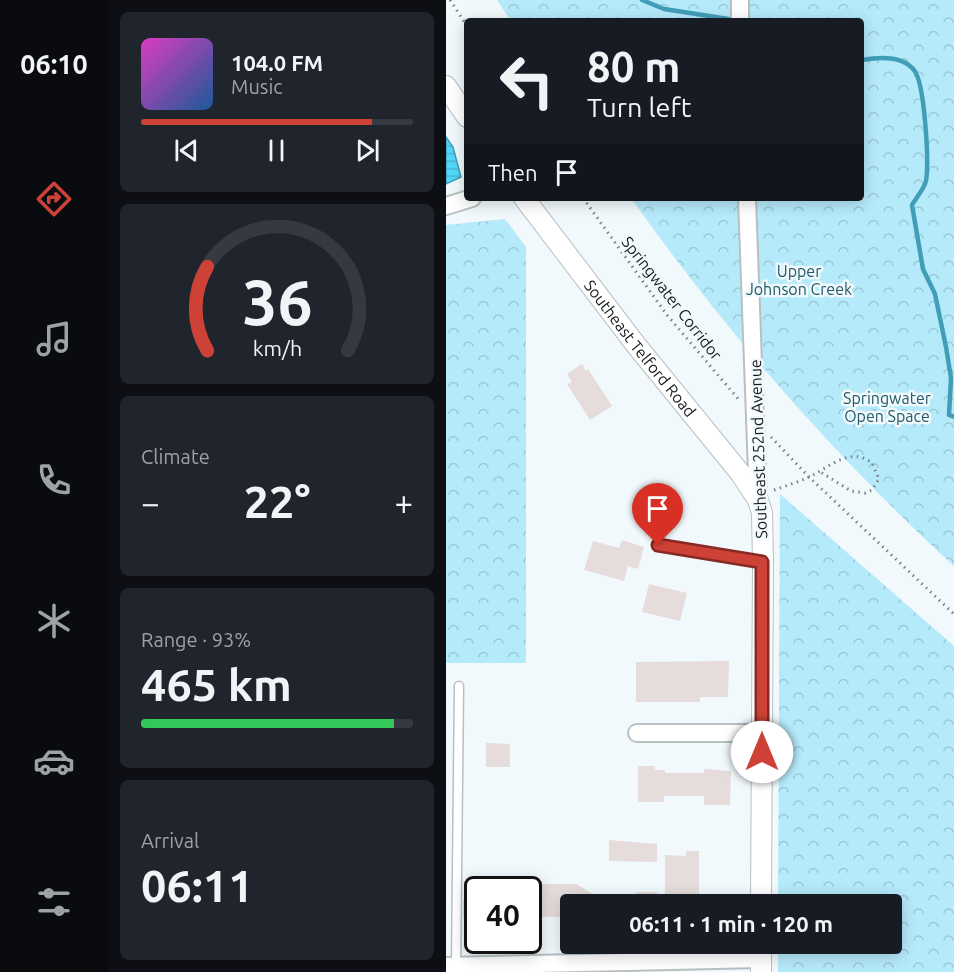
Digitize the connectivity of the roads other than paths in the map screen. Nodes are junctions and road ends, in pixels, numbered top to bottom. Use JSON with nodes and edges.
{"nodes":[{"id":1,"x":740,"y":0,"type":"edge"},
{"id":2,"x":740,"y":18,"type":"edge"},
{"id":3,"x":446,"y":86,"type":"edge"},
{"id":4,"x":464,"y":113,"type":"edge"},
{"id":5,"x":464,"y":200,"type":"edge"},
{"id":6,"x":526,"y":201,"type":"edge"},
{"id":7,"x":747,"y":201,"type":"edge"},
{"id":8,"x":446,"y":206,"type":"edge"},
{"id":9,"x":758,"y":500,"type":"junction"},
{"id":10,"x":658,"y":545,"type":"dead end"},
{"id":11,"x":762,"y":562,"type":"junction"},
{"id":12,"x":459,"y":686,"type":"dead end"},
{"id":13,"x":637,"y":733,"type":"dead end"},
{"id":14,"x":763,"y":733,"type":"junction"},
{"id":15,"x":761,"y":894,"type":"edge"},
{"id":16,"x":761,"y":958,"type":"edge"},
{"id":17,"x":451,"y":966,"type":"edge"},
{"id":18,"x":484,"y":969,"type":"edge"}],
"edges":[{"from":1,"to":2,"type":"street"},
{"from":3,"to":4,"type":"street"},
{"from":5,"to":8,"type":"street"},
{"from":6,"to":9,"type":"street","name":"Southeast Telford Road"},
{"from":7,"to":9,"type":"street","name":"Southeast 252nd Avenue"},
{"from":9,"to":11,"type":"street","name":"Southeast 252nd Avenue"},
{"from":10,"to":11,"type":"lane"},
{"from":11,"to":14,"type":"street","name":"Southeast 252nd Avenue"},
{"from":12,"to":17,"type":"lane"},
{"from":13,"to":14,"type":"street"},
{"from":14,"to":15,"type":"street","name":"Southeast 252nd Avenue"},
{"from":16,"to":18,"type":"street"},
{"from":17,"to":18,"type":"street"}]}
